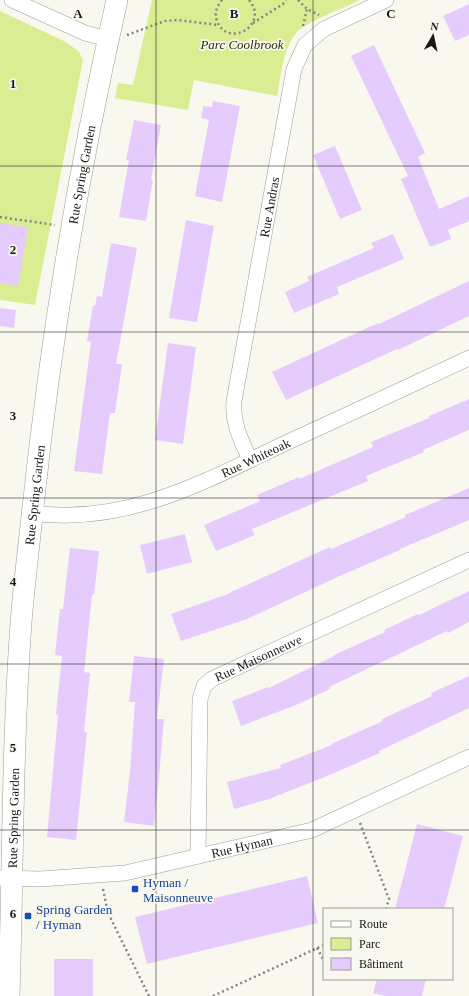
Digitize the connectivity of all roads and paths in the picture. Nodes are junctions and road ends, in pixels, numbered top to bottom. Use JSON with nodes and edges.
{"nodes":[{"id":1,"x":12,"y":0,"type":"edge"},
{"id":2,"x":117,"y":0,"type":"edge"},
{"id":3,"x":222,"y":0,"type":"edge"},
{"id":4,"x":249,"y":0,"type":"edge"},
{"id":5,"x":286,"y":0,"type":"edge"},
{"id":6,"x":298,"y":0,"type":"edge"},
{"id":7,"x":386,"y":0,"type":"edge"},
{"id":8,"x":253,"y":23,"type":"junction"},
{"id":9,"x":337,"y":23,"type":"junction"},
{"id":10,"x":219,"y":25,"type":"junction"},
{"id":11,"x":117,"y":38,"type":"junction"},
{"id":12,"x":0,"y":217,"type":"edge"},
{"id":13,"x":55,"y":225,"type":"dead end"},
{"id":14,"x":469,"y":358,"type":"edge"},
{"id":15,"x":250,"y":460,"type":"junction"},
{"id":16,"x":32,"y":513,"type":"junction"},
{"id":17,"x":469,"y":560,"type":"edge"},
{"id":18,"x":469,"y":757,"type":"edge"},
{"id":19,"x":356,"y":810,"type":"junction"},
{"id":20,"x":198,"y":856,"type":"junction"},
{"id":21,"x":100,"y":874,"type":"junction"},
{"id":22,"x":6,"y":878,"type":"edge"},
{"id":23,"x":386,"y":908,"type":"edge"},
{"id":24,"x":323,"y":945,"type":"edge"},
{"id":25,"x":317,"y":948,"type":"junction"},
{"id":26,"x":323,"y":959,"type":"dead end"},
{"id":27,"x":10,"y":996,"type":"edge"},
{"id":28,"x":149,"y":996,"type":"edge"},
{"id":29,"x":213,"y":996,"type":"edge"}],
"edges":[{"from":1,"to":11,"type":"street"},
{"from":2,"to":11,"type":"street","name":"Rue Spring Garden"},
{"from":3,"to":10,"type":"path"},
{"from":4,"to":8,"type":"path"},
{"from":5,"to":8,"type":"path"},
{"from":6,"to":9,"type":"path"},
{"from":7,"to":9,"type":"street","name":"Rue Andras"},
{"from":8,"to":10,"type":"path"},
{"from":9,"to":15,"type":"street","name":"Rue Andras"},
{"from":10,"to":11,"type":"path"},
{"from":11,"to":16,"type":"street","name":"Rue Spring Garden"},
{"from":12,"to":13,"type":"path"},
{"from":14,"to":15,"type":"street","name":"Rue Whiteoak"},
{"from":15,"to":16,"type":"street","name":"Rue Whiteoak"},
{"from":16,"to":22,"type":"street","name":"Rue Spring Garden"},
{"from":17,"to":20,"type":"street","name":"Rue Maisonneuve"},
{"from":18,"to":19,"type":"street","name":"Rue Hyman"},
{"from":19,"to":20,"type":"street","name":"Rue Hyman"},
{"from":19,"to":23,"type":"path"},
{"from":20,"to":21,"type":"street","name":"Rue Hyman"},
{"from":21,"to":22,"type":"street","name":"Rue Hyman"},
{"from":21,"to":28,"type":"path"},
{"from":22,"to":27,"type":"street","name":"Rue Spring Garden"},
{"from":24,"to":25,"type":"path"},
{"from":25,"to":26,"type":"path"},
{"from":25,"to":29,"type":"path"}]}
